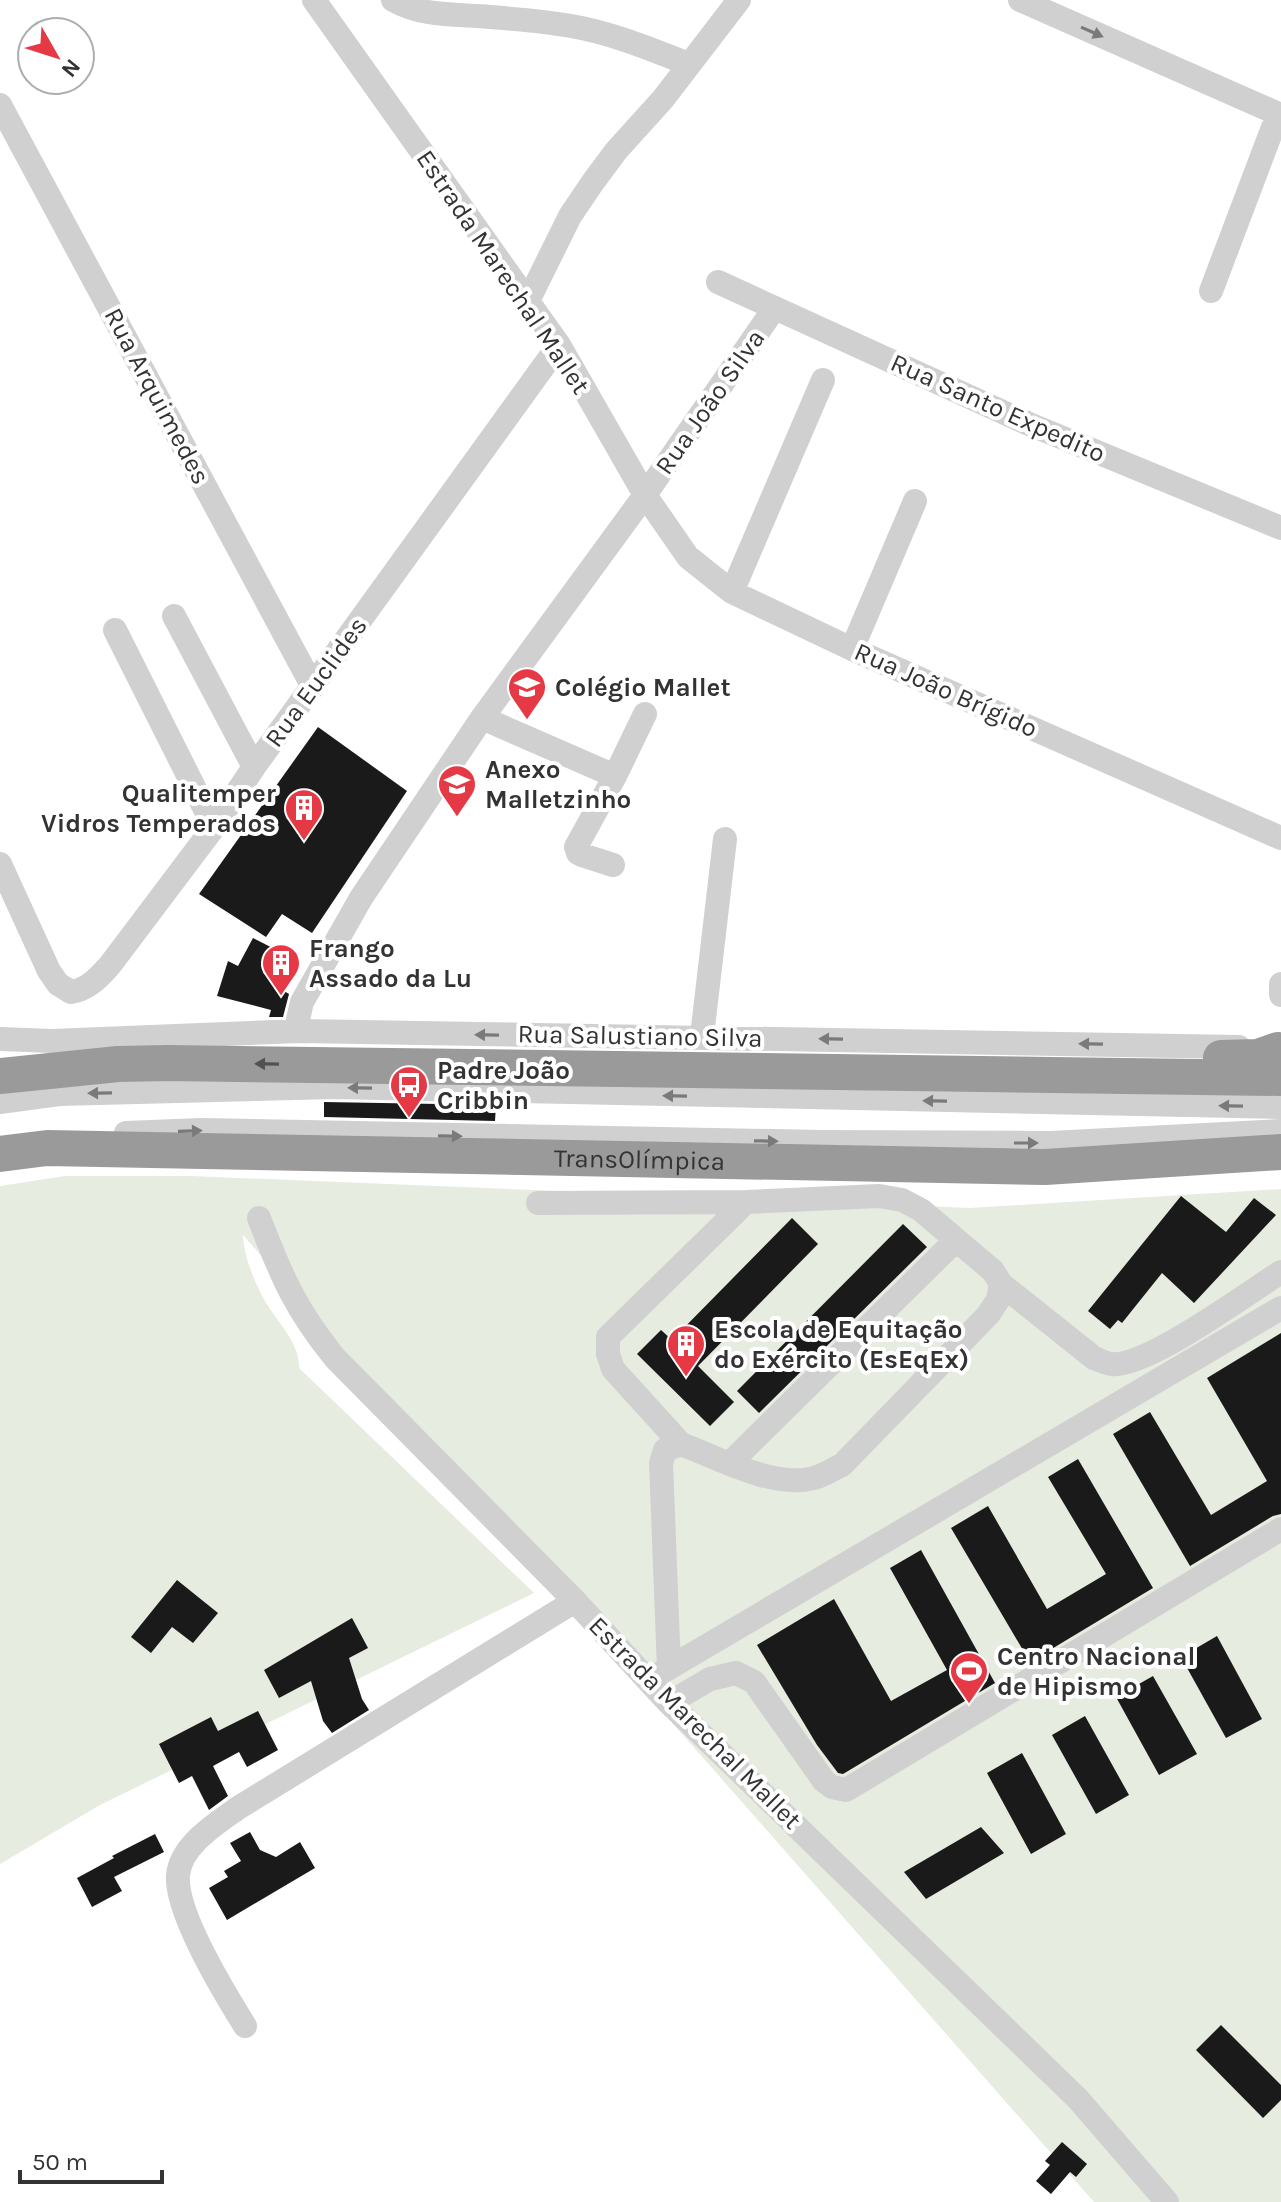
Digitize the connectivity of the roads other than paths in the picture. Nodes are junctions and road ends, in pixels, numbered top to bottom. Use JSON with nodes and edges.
{"nodes":[{"id":1,"x":314,"y":0,"type":"edge"},
{"id":2,"x":393,"y":0,"type":"edge"},
{"id":3,"x":739,"y":0,"type":"edge"},
{"id":4,"x":1020,"y":0,"type":"edge"},
{"id":5,"x":516,"y":9,"type":"edge"},
{"id":6,"x":689,"y":64,"type":"junction"},
{"id":7,"x":0,"y":105,"type":"edge"},
{"id":8,"x":1279,"y":115,"type":"edge"},
{"id":9,"x":718,"y":282,"type":"dead end"},
{"id":10,"x":1211,"y":291,"type":"dead end"},
{"id":11,"x":528,"y":301,"type":"junction"},
{"id":12,"x":774,"y":309,"type":"junction"},
{"id":13,"x":559,"y":345,"type":"junction"},
{"id":14,"x":823,"y":380,"type":"dead end"},
{"id":15,"x":645,"y":495,"type":"junction"},
{"id":16,"x":915,"y":501,"type":"dead end"},
{"id":17,"x":1281,"y":528,"type":"edge"},
{"id":18,"x":732,"y":592,"type":"junction"},
{"id":19,"x":174,"y":616,"type":"dead end"},
{"id":20,"x":115,"y":630,"type":"dead end"},
{"id":21,"x":852,"y":649,"type":"junction"},
{"id":22,"x":313,"y":687,"type":"junction"},
{"id":23,"x":645,"y":714,"type":"dead end"},
{"id":24,"x":482,"y":718,"type":"junction"},
{"id":25,"x":254,"y":767,"type":"junction"},
{"id":26,"x":615,"y":776,"type":"junction"},
{"id":27,"x":214,"y":827,"type":"junction"},
{"id":28,"x":1281,"y":838,"type":"edge"},
{"id":29,"x":725,"y":839,"type":"dead end"},
{"id":30,"x":0,"y":864,"type":"edge"},
{"id":31,"x":613,"y":865,"type":"dead end"},
{"id":32,"x":1281,"y":984,"type":"edge"},
{"id":33,"x":1281,"y":995,"type":"edge"},
{"id":34,"x":300,"y":1031,"type":"junction"},
{"id":35,"x":702,"y":1036,"type":"junction"},
{"id":36,"x":0,"y":1039,"type":"edge"},
{"id":37,"x":1280,"y":1059,"type":"edge"},
{"id":38,"x":747,"y":1069,"type":"junction"},
{"id":39,"x":0,"y":1076,"type":"edge"},
{"id":40,"x":0,"y":1102,"type":"edge"},
{"id":41,"x":1281,"y":1107,"type":"edge"},
{"id":42,"x":1281,"y":1131,"type":"edge"},
{"id":43,"x":0,"y":1138,"type":"edge"},
{"id":44,"x":1217,"y":1146,"type":"junction"},
{"id":45,"x":1281,"y":1152,"type":"edge"},
{"id":46,"x":0,"y":1154,"type":"edge"},
{"id":47,"x":746,"y":1202,"type":"junction"},
{"id":48,"x":538,"y":1203,"type":"dead end"},
{"id":49,"x":259,"y":1218,"type":"dead end"},
{"id":50,"x":956,"y":1240,"type":"junction"},
{"id":51,"x":1281,"y":1272,"type":"edge"},
{"id":52,"x":1001,"y":1284,"type":"junction"},
{"id":53,"x":1281,"y":1308,"type":"edge"},
{"id":54,"x":681,"y":1444,"type":"junction"},
{"id":55,"x":730,"y":1463,"type":"junction"},
{"id":56,"x":1281,"y":1529,"type":"edge"},
{"id":57,"x":575,"y":1601,"type":"junction"},
{"id":58,"x":658,"y":1674,"type":"junction"},
{"id":59,"x":669,"y":1703,"type":"junction"},
{"id":60,"x":245,"y":2026,"type":"dead end"},
{"id":61,"x":1167,"y":2202,"type":"edge"}],
"edges":[{"from":1,"to":11,"type":"street","name":"Estrada Marechal Mallet"},
{"from":2,"to":5,"type":"street"},
{"from":3,"to":6,"type":"street"},
{"from":4,"to":8,"type":"street","one_way":true},
{"from":5,"to":6,"type":"street"},
{"from":6,"to":11,"type":"street"},
{"from":7,"to":22,"type":"street","name":"Rua Arquimedes"},
{"from":8,"to":10,"type":"street"},
{"from":9,"to":12,"type":"street","name":"Rua Santo Expedito"},
{"from":11,"to":13,"type":"street","name":"Estrada Marechal Mallet"},
{"from":12,"to":15,"type":"street","name":"Rua João Silva"},
{"from":12,"to":17,"type":"street","name":"Rua Santo Expedito"},
{"from":13,"to":15,"type":"street","name":"Estrada Marechal Mallet"},
{"from":13,"to":22,"type":"street","name":"Rua Euclides"},
{"from":14,"to":18,"type":"street"},
{"from":15,"to":18,"type":"street","name":"Rua João Brígido"},
{"from":15,"to":24,"type":"street"},
{"from":16,"to":21,"type":"street"},
{"from":18,"to":21,"type":"street","name":"Rua João Brígido"},
{"from":19,"to":25,"type":"street"},
{"from":20,"to":27,"type":"street"},
{"from":21,"to":28,"type":"street","name":"Rua João Brígido"},
{"from":22,"to":25,"type":"street","name":"Rua Euclides"},
{"from":23,"to":26,"type":"street"},
{"from":24,"to":26,"type":"street"},
{"from":24,"to":34,"type":"street"},
{"from":25,"to":27,"type":"street","name":"Rua Euclides"},
{"from":26,"to":31,"type":"street"},
{"from":27,"to":30,"type":"street","name":"Rua Euclides"},
{"from":29,"to":35,"type":"street"},
{"from":32,"to":33,"type":"street"},
{"from":35,"to":34,"type":"street","name":"Rua Salustiano Silva","one_way":true},
{"from":34,"to":36,"type":"street","name":"Rua Salustiano Silva"},
{"from":37,"to":35,"type":"street","name":"Rua Salustiano Silva","one_way":true},
{"from":37,"to":38,"type":"highway"},
{"from":37,"to":38,"type":"highway"},
{"from":38,"to":39,"type":"highway","one_way":true},
{"from":41,"to":40,"type":"street","one_way":true},
{"from":42,"to":44,"type":"street","name":"TransOlímpica"},
{"from":43,"to":44,"type":"street","name":"TransOlímpica","one_way":true},
{"from":44,"to":45,"type":"highway","name":"TransOlímpica"},
{"from":44,"to":46,"type":"highway","name":"TransOlímpica"},
{"from":47,"to":48,"type":"street"},
{"from":47,"to":50,"type":"street"},
{"from":47,"to":54,"type":"street"},
{"from":49,"to":57,"type":"street","name":"Estrada Marechal Mallet"},
{"from":50,"to":52,"type":"street"},
{"from":50,"to":55,"type":"street"},
{"from":51,"to":52,"type":"street"},
{"from":52,"to":55,"type":"street"},
{"from":53,"to":58,"type":"street"},
{"from":54,"to":55,"type":"street"},
{"from":54,"to":58,"type":"street"},
{"from":56,"to":59,"type":"street"},
{"from":57,"to":58,"type":"street","name":"Estrada Marechal Mallet"},
{"from":57,"to":60,"type":"street"},
{"from":58,"to":59,"type":"street","name":"Estrada Marechal Mallet"},
{"from":59,"to":61,"type":"street","name":"Estrada Marechal Mallet"}]}
